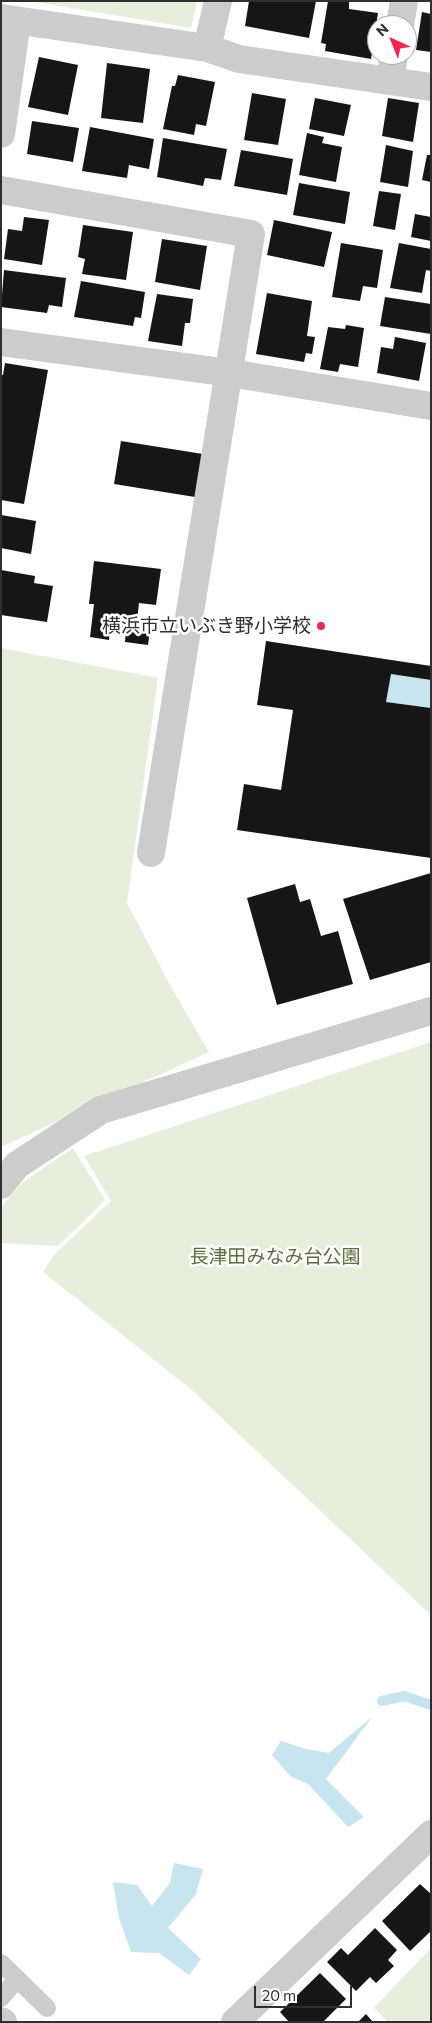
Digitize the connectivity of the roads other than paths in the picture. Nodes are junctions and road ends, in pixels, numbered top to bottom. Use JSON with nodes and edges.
{"nodes":[{"id":1,"x":218,"y":1,"type":"edge"},
{"id":2,"x":404,"y":1,"type":"edge"},
{"id":3,"x":402,"y":15,"type":"edge"},
{"id":4,"x":9,"y":20,"type":"edge"},
{"id":5,"x":207,"y":48,"type":"junction"},
{"id":6,"x":392,"y":67,"type":"edge"},
{"id":7,"x":431,"y":87,"type":"edge"},
{"id":8,"x":1,"y":134,"type":"edge"},
{"id":9,"x":1,"y":190,"type":"edge"},
{"id":10,"x":1,"y":342,"type":"edge"},
{"id":11,"x":230,"y":374,"type":"junction"},
{"id":12,"x":431,"y":406,"type":"edge"},
{"id":13,"x":151,"y":853,"type":"dead end"},
{"id":14,"x":431,"y":1011,"type":"edge"},
{"id":15,"x":1,"y":1185,"type":"edge"},
{"id":16,"x":431,"y":1834,"type":"edge"},
{"id":17,"x":1,"y":1963,"type":"edge"},
{"id":18,"x":17,"y":1979,"type":"junction"},
{"id":19,"x":1,"y":1998,"type":"edge"},
{"id":20,"x":47,"y":2008,"type":"dead end"},
{"id":21,"x":236,"y":2022,"type":"edge"}],
"edges":[{"from":1,"to":5,"type":"street"},
{"from":2,"to":3,"type":"street"},
{"from":4,"to":5,"type":"street"},
{"from":4,"to":8,"type":"street"},
{"from":5,"to":6,"type":"street"},
{"from":6,"to":7,"type":"street"},
{"from":9,"to":11,"type":"street"},
{"from":10,"to":11,"type":"street"},
{"from":11,"to":12,"type":"street"},
{"from":11,"to":13,"type":"street"},
{"from":14,"to":15,"type":"street"},
{"from":16,"to":21,"type":"street"},
{"from":17,"to":18,"type":"lane"},
{"from":18,"to":19,"type":"lane"},
{"from":18,"to":20,"type":"lane"}]}
